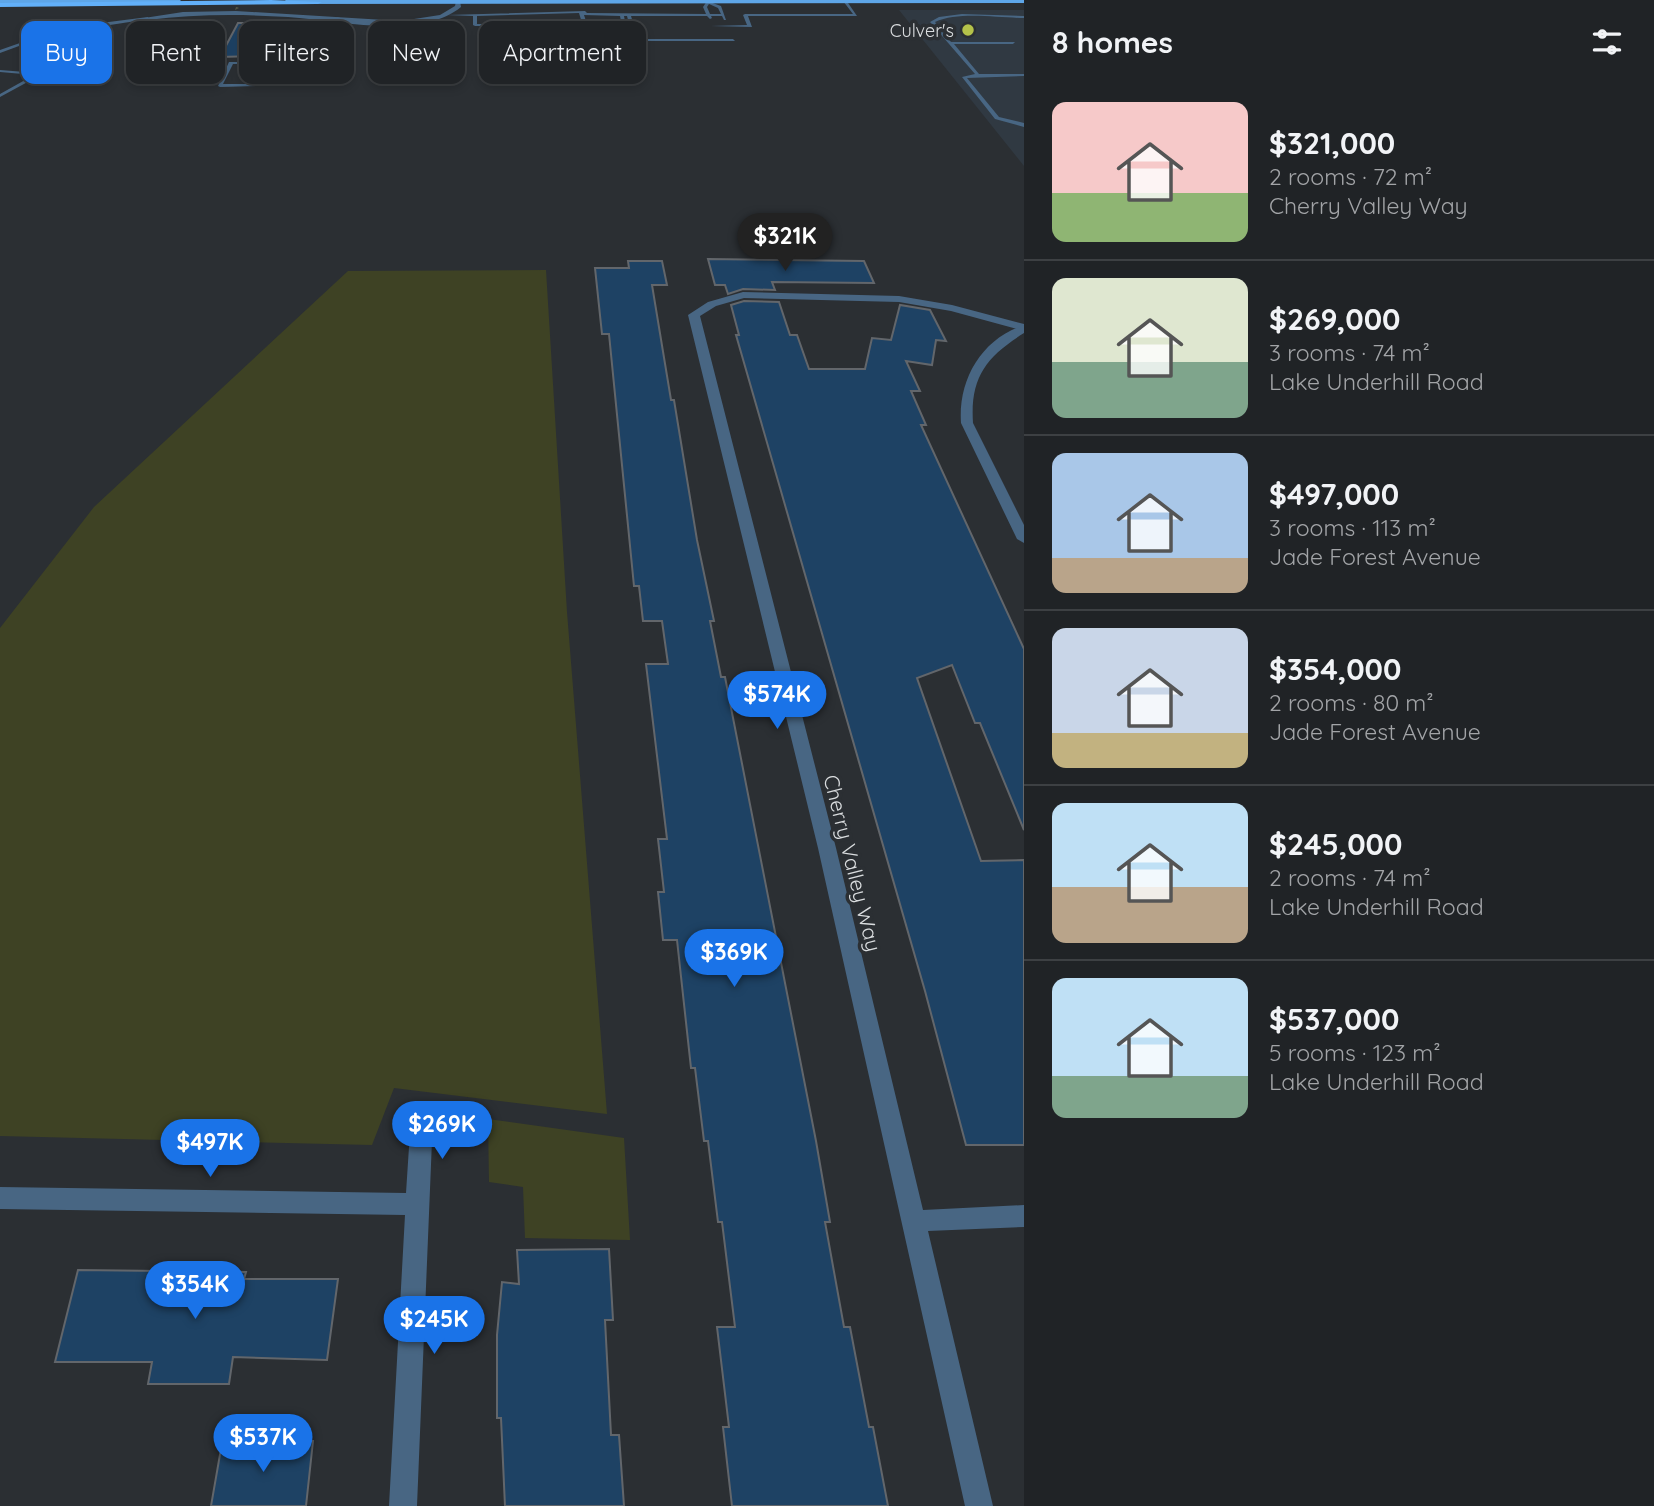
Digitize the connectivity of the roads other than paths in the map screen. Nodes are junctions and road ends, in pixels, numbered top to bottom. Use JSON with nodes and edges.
{"nodes":[{"id":1,"x":458,"y":1,"type":"edge"},
{"id":2,"x":709,"y":1,"type":"edge"},
{"id":3,"x":845,"y":1,"type":"edge"},
{"id":4,"x":1024,"y":1,"type":"edge"},
{"id":5,"x":317,"y":2,"type":"edge"},
{"id":6,"x":584,"y":2,"type":"junction"},
{"id":7,"x":0,"y":3,"type":"edge"},
{"id":8,"x":581,"y":14,"type":"junction"},
{"id":9,"x":449,"y":15,"type":"junction"},
{"id":10,"x":622,"y":15,"type":"junction"},
{"id":11,"x":629,"y":15,"type":"junction"},
{"id":12,"x":709,"y":15,"type":"junction"},
{"id":13,"x":723,"y":15,"type":"junction"},
{"id":14,"x":475,"y":16,"type":"junction"},
{"id":15,"x":1024,"y":17,"type":"edge"},
{"id":16,"x":148,"y":18,"type":"joint"},
{"id":17,"x":338,"y":18,"type":"junction"},
{"id":18,"x":335,"y":21,"type":"edge"},
{"id":19,"x":623,"y":21,"type":"edge"},
{"id":20,"x":631,"y":21,"type":"edge"},
{"id":21,"x":112,"y":23,"type":"edge"},
{"id":22,"x":713,"y":26,"type":"junction"},
{"id":23,"x":728,"y":26,"type":"junction"},
{"id":24,"x":646,"y":40,"type":"edge"},
{"id":25,"x":718,"y":40,"type":"junction"},
{"id":26,"x":733,"y":40,"type":"junction"},
{"id":27,"x":950,"y":43,"type":"junction"},
{"id":28,"x":1013,"y":43,"type":"dead end"},
{"id":29,"x":21,"y":44,"type":"edge"},
{"id":30,"x":722,"y":50,"type":"dead end"},
{"id":31,"x":737,"y":50,"type":"dead end"},
{"id":32,"x":0,"y":52,"type":"edge"},
{"id":33,"x":266,"y":63,"type":"joint"},
{"id":34,"x":0,"y":71,"type":"edge"},
{"id":35,"x":21,"y":73,"type":"edge"},
{"id":36,"x":978,"y":75,"type":"junction"},
{"id":37,"x":1024,"y":75,"type":"edge"},
{"id":38,"x":22,"y":84,"type":"edge"},
{"id":39,"x":0,"y":96,"type":"edge"},
{"id":40,"x":1024,"y":125,"type":"edge"},
{"id":41,"x":1024,"y":328,"type":"edge"},
{"id":42,"x":1022,"y":532,"type":"edge"},
{"id":43,"x":422,"y":1116,"type":"dead end"},
{"id":44,"x":0,"y":1198,"type":"edge"},
{"id":45,"x":418,"y":1204,"type":"junction"},
{"id":46,"x":1024,"y":1216,"type":"edge"},
{"id":47,"x":913,"y":1221,"type":"junction"},
{"id":48,"x":403,"y":1506,"type":"edge"},
{"id":49,"x":979,"y":1506,"type":"edge"}],
"edges":[{"from":1,"to":5,"type":"highway"},
{"from":1,"to":6,"type":"highway"},
{"from":1,"to":9,"type":"street"},
{"from":2,"to":3,"type":"highway"},
{"from":2,"to":6,"type":"highway"},
{"from":2,"to":12,"type":"lane"},
{"from":2,"to":13,"type":"lane"},
{"from":3,"to":4,"type":"highway"},
{"from":3,"to":23,"type":"lane"},
{"from":5,"to":7,"type":"highway"},
{"from":6,"to":8,"type":"lane"},
{"from":8,"to":10,"type":"lane"},
{"from":8,"to":14,"type":"lane"},
{"from":8,"to":14,"type":"lane"},
{"from":9,"to":14,"type":"lane"},
{"from":9,"to":17,"type":"street"},
{"from":10,"to":11,"type":"lane"},
{"from":10,"to":19,"type":"lane"},
{"from":11,"to":12,"type":"lane"},
{"from":11,"to":20,"type":"lane"},
{"from":12,"to":13,"type":"lane"},
{"from":12,"to":22,"type":"lane"},
{"from":13,"to":23,"type":"lane"},
{"from":15,"to":27,"type":"lane"},
{"from":16,"to":17,"type":"street"},
{"from":16,"to":21,"type":"lane"},
{"from":17,"to":18,"type":"lane"},
{"from":22,"to":23,"type":"lane"},
{"from":22,"to":25,"type":"lane"},
{"from":23,"to":26,"type":"lane"},
{"from":24,"to":25,"type":"lane"},
{"from":25,"to":26,"type":"lane"},
{"from":25,"to":30,"type":"lane"},
{"from":26,"to":31,"type":"lane"},
{"from":27,"to":28,"type":"lane"},
{"from":27,"to":36,"type":"lane"},
{"from":29,"to":32,"type":"lane"},
{"from":33,"to":33,"type":"lane"},
{"from":34,"to":35,"type":"lane"},
{"from":36,"to":37,"type":"lane"},
{"from":36,"to":40,"type":"lane"},
{"from":38,"to":39,"type":"lane"},
{"from":41,"to":42,"type":"street"},
{"from":41,"to":47,"type":"street","name":"Cherry Valley Way"},
{"from":43,"to":45,"type":"street"},
{"from":44,"to":45,"type":"street"},
{"from":45,"to":48,"type":"street"},
{"from":46,"to":47,"type":"street"},
{"from":47,"to":49,"type":"street","name":"Cherry Valley Way"}]}
